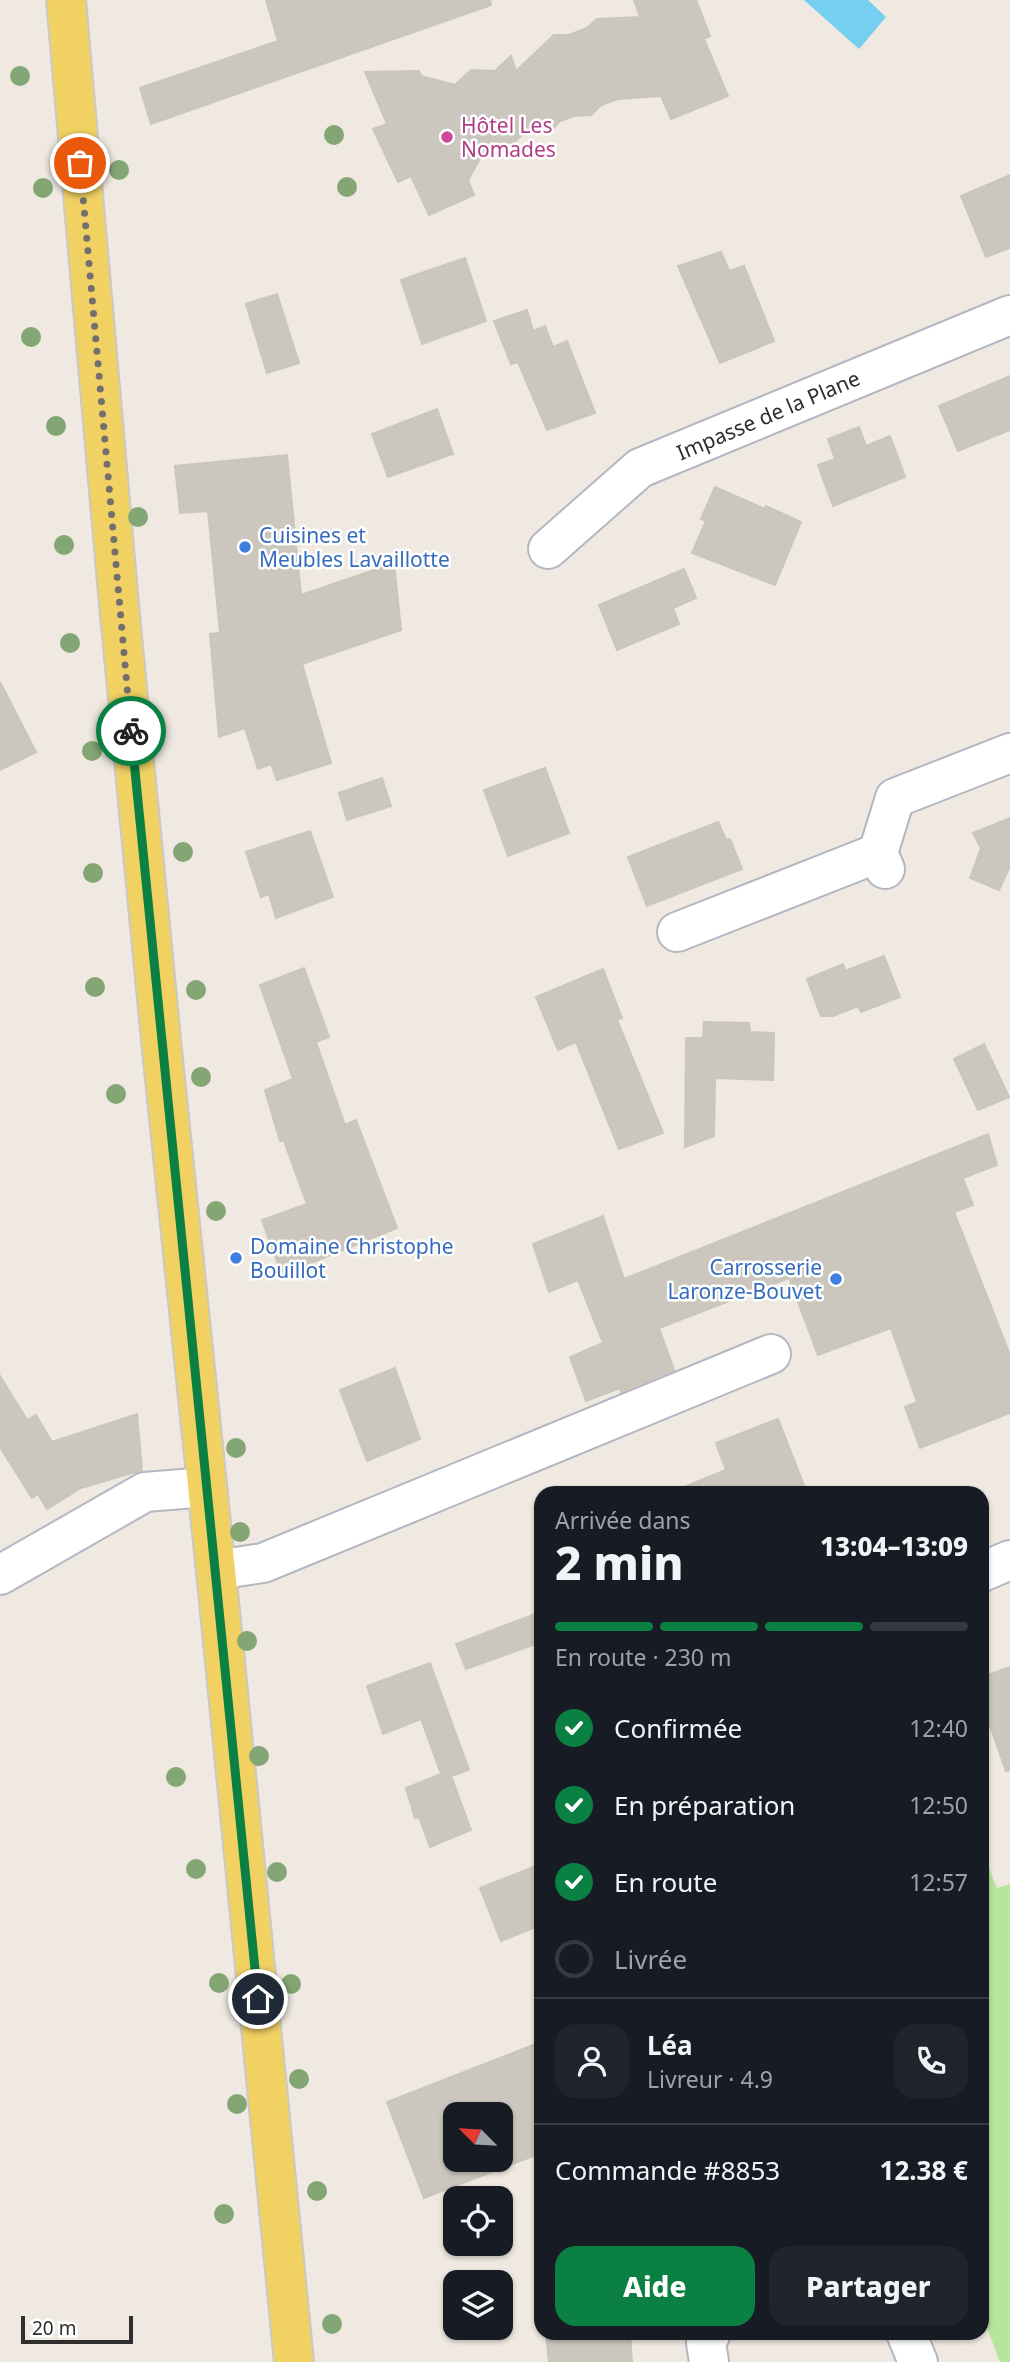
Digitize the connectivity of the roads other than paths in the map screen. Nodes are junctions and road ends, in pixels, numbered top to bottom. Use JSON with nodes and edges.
{"nodes":[{"id":1,"x":66,"y":0,"type":"edge"},
{"id":2,"x":1010,"y":314,"type":"edge"},
{"id":3,"x":548,"y":549,"type":"dead end"},
{"id":4,"x":1010,"y":753,"type":"edge"},
{"id":5,"x":677,"y":932,"type":"dead end"},
{"id":6,"x":771,"y":1354,"type":"dead end"},
{"id":7,"x":207,"y":1487,"type":"junction"},
{"id":8,"x":1010,"y":1560,"type":"edge"},
{"id":9,"x":989,"y":1569,"type":"edge"},
{"id":10,"x":216,"y":1570,"type":"junction"},
{"id":11,"x":0,"y":1575,"type":"edge"},
{"id":12,"x":707,"y":2340,"type":"edge"},
{"id":13,"x":909,"y":2340,"type":"edge"},
{"id":14,"x":294,"y":2362,"type":"edge"},
{"id":15,"x":709,"y":2362,"type":"edge"},
{"id":16,"x":918,"y":2362,"type":"edge"}],
"edges":[{"from":1,"to":7,"type":"main road"},
{"from":2,"to":3,"type":"street","name":"Impasse de la Plane"},
{"from":4,"to":5,"type":"street"},
{"from":6,"to":10,"type":"street"},
{"from":7,"to":10,"type":"main road"},
{"from":7,"to":11,"type":"street"},
{"from":8,"to":9,"type":"street"},
{"from":10,"to":14,"type":"main road"},
{"from":12,"to":15,"type":"street"},
{"from":13,"to":16,"type":"street"}]}
